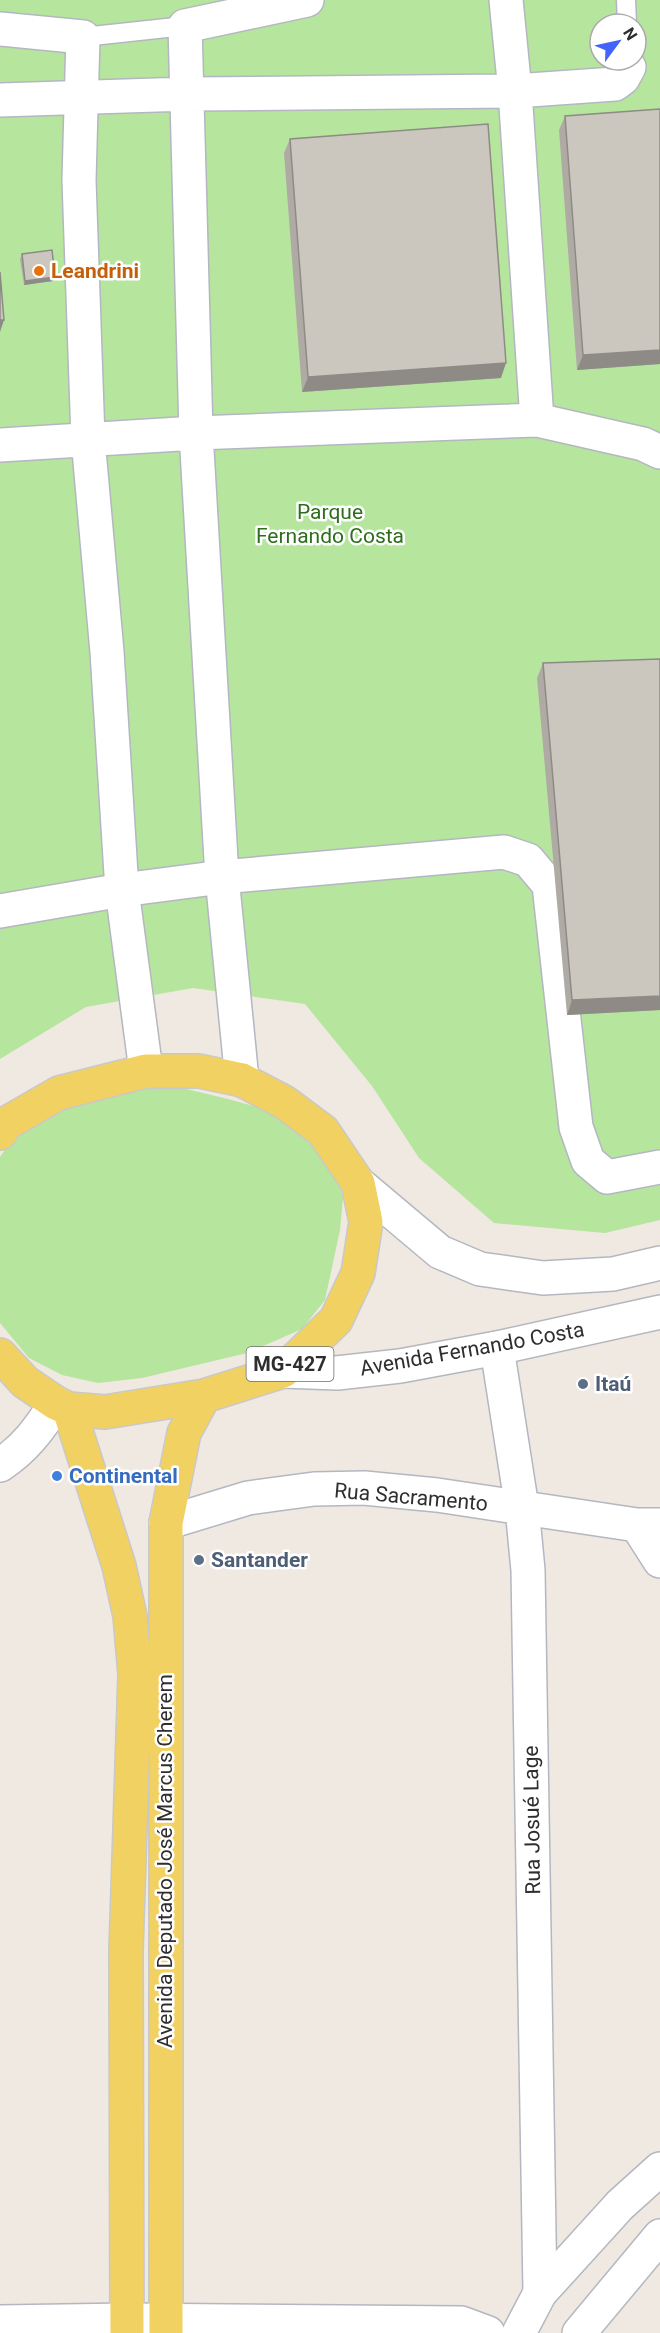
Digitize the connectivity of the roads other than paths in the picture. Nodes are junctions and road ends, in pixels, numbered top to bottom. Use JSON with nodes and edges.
{"nodes":[{"id":1,"x":308,"y":0,"type":"edge"},
{"id":2,"x":506,"y":0,"type":"edge"},
{"id":3,"x":185,"y":26,"type":"junction"},
{"id":4,"x":0,"y":29,"type":"edge"},
{"id":5,"x":83,"y":37,"type":"junction"},
{"id":6,"x":625,"y":72,"type":"edge"},
{"id":7,"x":515,"y":91,"type":"junction"},
{"id":8,"x":188,"y":93,"type":"junction"},
{"id":9,"x":81,"y":97,"type":"junction"},
{"id":10,"x":0,"y":100,"type":"edge"},
{"id":11,"x":537,"y":420,"type":"junction"},
{"id":12,"x":196,"y":433,"type":"junction"},
{"id":13,"x":87,"y":440,"type":"junction"},
{"id":14,"x":0,"y":445,"type":"edge"},
{"id":15,"x":660,"y":452,"type":"edge"},
{"id":16,"x":222,"y":877,"type":"junction"},
{"id":17,"x":122,"y":890,"type":"junction"},
{"id":18,"x":0,"y":911,"type":"edge"},
{"id":19,"x":146,"y":1071,"type":"junction"},
{"id":20,"x":242,"y":1080,"type":"junction"},
{"id":21,"x":2,"y":1127,"type":"edge"},
{"id":22,"x":660,"y":1167,"type":"edge"},
{"id":23,"x":358,"y":1184,"type":"junction"},
{"id":24,"x":660,"y":1263,"type":"edge"},
{"id":25,"x":660,"y":1312,"type":"edge"},
{"id":26,"x":497,"y":1348,"type":"junction"},
{"id":27,"x":0,"y":1355,"type":"edge"},
{"id":28,"x":283,"y":1371,"type":"junction"},
{"id":29,"x":204,"y":1396,"type":"junction"},
{"id":30,"x":62,"y":1406,"type":"junction"},
{"id":31,"x":0,"y":1466,"type":"edge"},
{"id":32,"x":522,"y":1508,"type":"junction"},
{"id":33,"x":166,"y":1523,"type":"junction"},
{"id":34,"x":648,"y":1525,"type":"edge"},
{"id":35,"x":660,"y":1561,"type":"edge"},
{"id":36,"x":660,"y":2169,"type":"edge"},
{"id":37,"x":660,"y":2236,"type":"edge"},
{"id":38,"x":540,"y":2293,"type":"junction"},
{"id":39,"x":0,"y":2322,"type":"edge"},
{"id":40,"x":127,"y":2327,"type":"edge"},
{"id":41,"x":166,"y":2327,"type":"edge"},
{"id":42,"x":488,"y":2333,"type":"edge"},
{"id":43,"x":519,"y":2333,"type":"edge"},
{"id":44,"x":579,"y":2333,"type":"edge"}],
"edges":[{"from":1,"to":3,"type":"street"},
{"from":2,"to":7,"type":"street"},
{"from":3,"to":5,"type":"lane"},
{"from":3,"to":8,"type":"street"},
{"from":4,"to":5,"type":"street"},
{"from":5,"to":9,"type":"street"},
{"from":6,"to":7,"type":"street"},
{"from":7,"to":8,"type":"street"},
{"from":7,"to":11,"type":"street"},
{"from":8,"to":9,"type":"street"},
{"from":8,"to":12,"type":"street"},
{"from":9,"to":10,"type":"street"},
{"from":9,"to":13,"type":"street"},
{"from":11,"to":12,"type":"street"},
{"from":11,"to":15,"type":"street"},
{"from":12,"to":13,"type":"street"},
{"from":12,"to":16,"type":"street"},
{"from":13,"to":14,"type":"street"},
{"from":13,"to":17,"type":"street"},
{"from":16,"to":17,"type":"street"},
{"from":16,"to":20,"type":"street"},
{"from":16,"to":22,"type":"street"},
{"from":17,"to":18,"type":"street"},
{"from":17,"to":19,"type":"street"},
{"from":19,"to":20,"type":"main road","number":"MG-427"},
{"from":19,"to":21,"type":"main road","number":"MG-427"},
{"from":20,"to":23,"type":"main road","number":"MG-427"},
{"from":23,"to":24,"type":"street"},
{"from":23,"to":28,"type":"main road","number":"MG-427"},
{"from":25,"to":26,"type":"street","name":"Avenida Fernando Costa"},
{"from":26,"to":28,"type":"street","name":"Avenida Fernando Costa"},
{"from":26,"to":32,"type":"street","name":"Rua Josué Lage"},
{"from":27,"to":30,"type":"main road","number":"MG-427"},
{"from":28,"to":29,"type":"main road","number":"MG-427"},
{"from":29,"to":30,"type":"main road","number":"MG-427"},
{"from":29,"to":33,"type":"main road","name":"Avenida Deputado José Marcus Cherem"},
{"from":30,"to":31,"type":"street"},
{"from":30,"to":40,"type":"main road","name":"Avenida Deputado José Marcus Cherem"},
{"from":32,"to":33,"type":"street","name":"Rua Sacramento"},
{"from":32,"to":34,"type":"street","name":"Rua Sacramento"},
{"from":32,"to":38,"type":"street","name":"Rua Josué Lage"},
{"from":33,"to":41,"type":"main road","name":"Avenida Deputado José Marcus Cherem"},
{"from":34,"to":35,"type":"street"},
{"from":36,"to":38,"type":"street"},
{"from":37,"to":44,"type":"street"},
{"from":38,"to":43,"type":"street"},
{"from":39,"to":40,"type":"street"},
{"from":40,"to":41,"type":"street"},
{"from":41,"to":42,"type":"street"}]}
